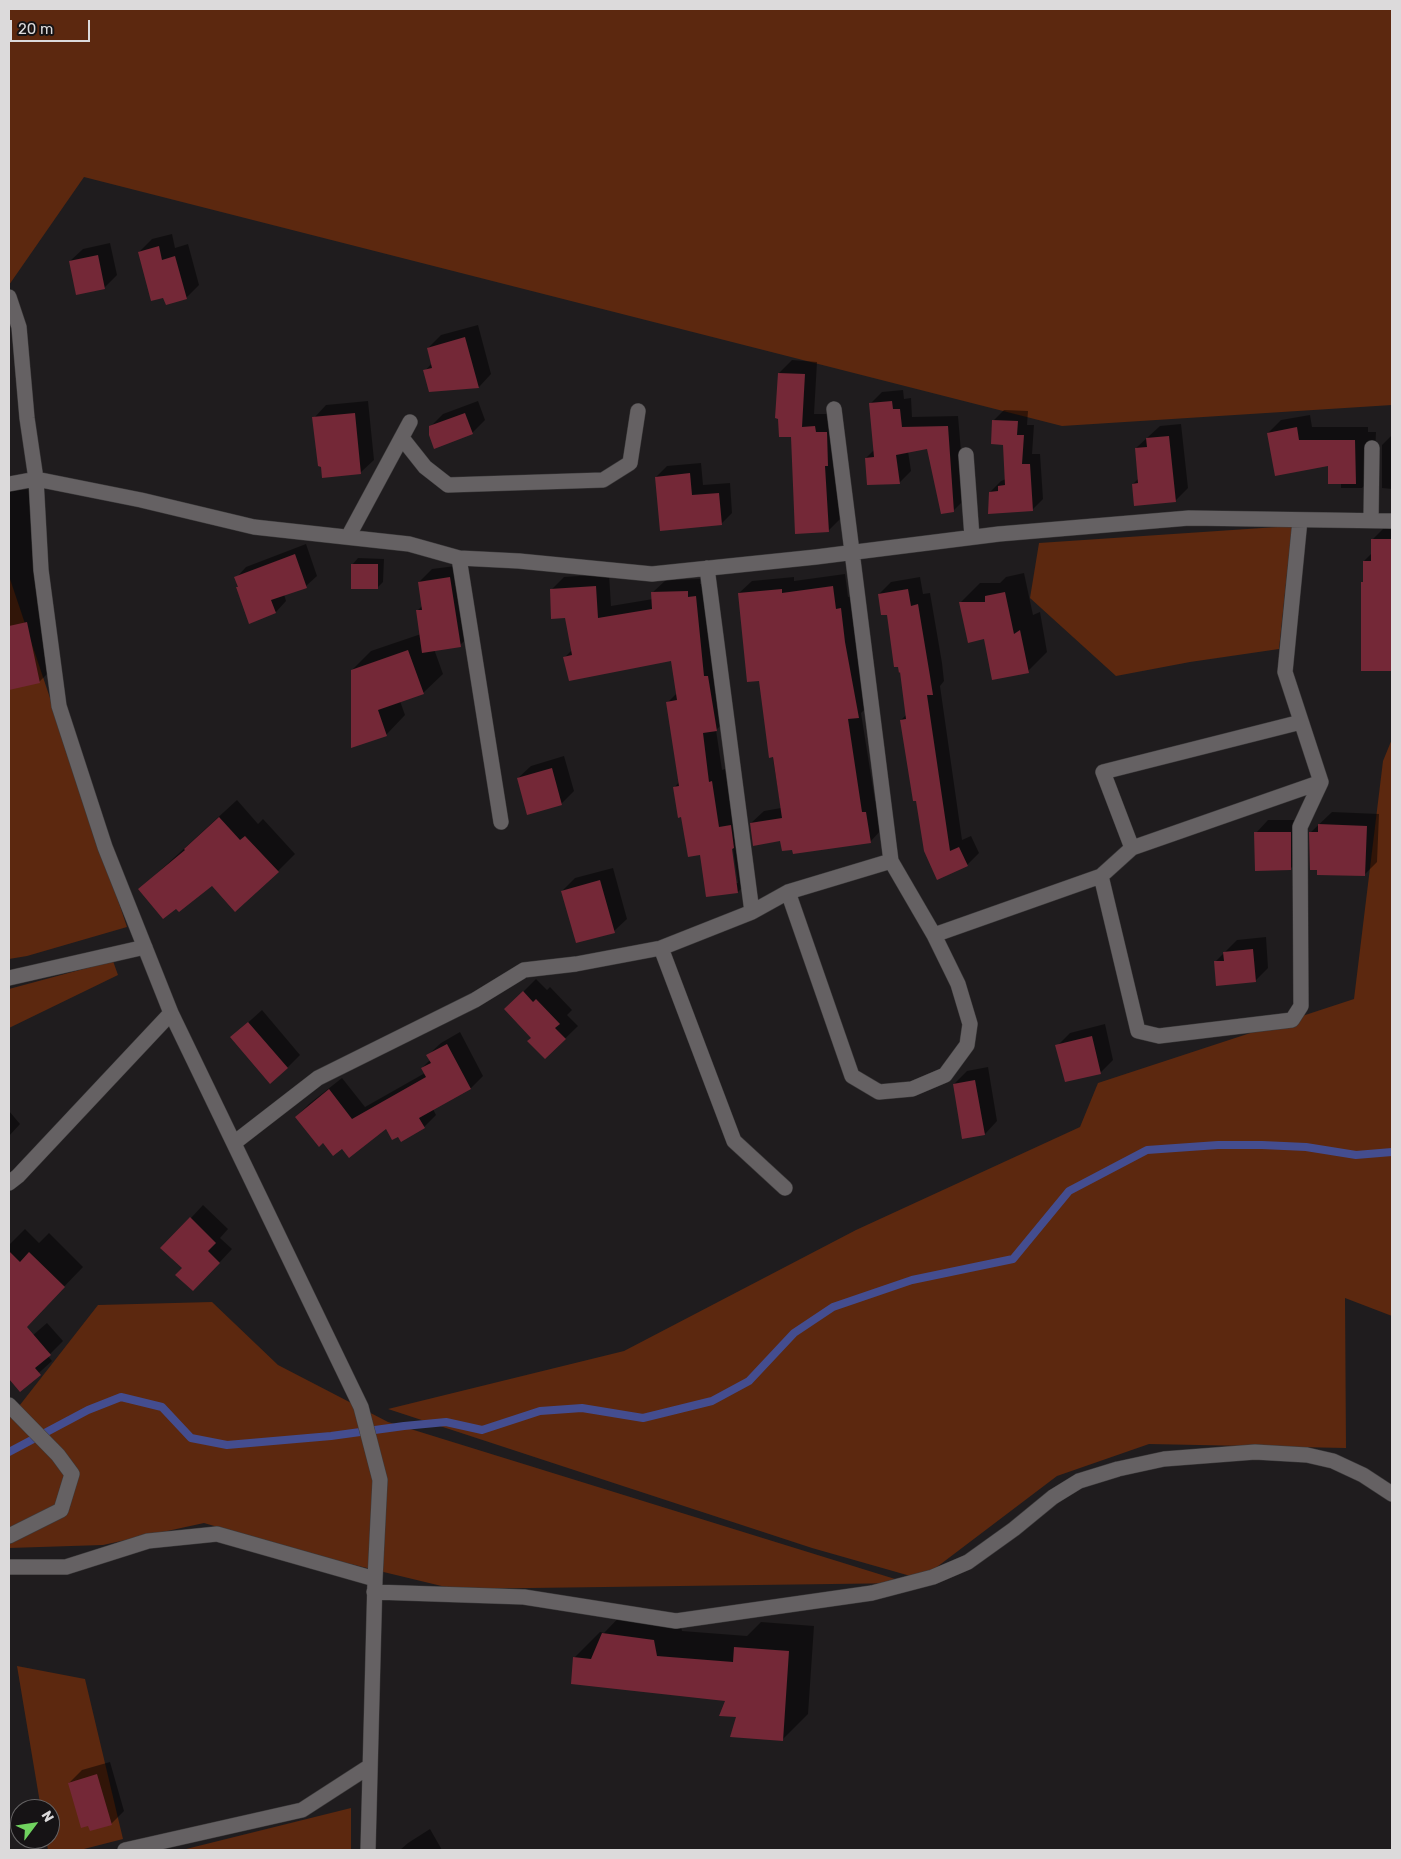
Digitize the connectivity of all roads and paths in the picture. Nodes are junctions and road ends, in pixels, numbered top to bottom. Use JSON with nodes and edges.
{"nodes":[{"id":1,"x":9,"y":297,"type":"edge"},
{"id":2,"x":834,"y":410,"type":"dead end"},
{"id":3,"x":638,"y":411,"type":"dead end"},
{"id":4,"x":410,"y":422,"type":"dead end"},
{"id":5,"x":402,"y":438,"type":"junction"},
{"id":6,"x":1372,"y":448,"type":"dead end"},
{"id":7,"x":966,"y":455,"type":"dead end"},
{"id":8,"x":36,"y":479,"type":"junction"},
{"id":9,"x":9,"y":484,"type":"edge"},
{"id":10,"x":1300,"y":520,"type":"junction"},
{"id":11,"x":1371,"y":520,"type":"junction"},
{"id":12,"x":1392,"y":521,"type":"edge"},
{"id":13,"x":348,"y":537,"type":"junction"},
{"id":14,"x":972,"y":537,"type":"junction"},
{"id":15,"x":851,"y":552,"type":"junction"},
{"id":16,"x":459,"y":558,"type":"junction"},
{"id":17,"x":707,"y":568,"type":"junction"},
{"id":18,"x":1301,"y":722,"type":"junction"},
{"id":19,"x":1321,"y":782,"type":"junction"},
{"id":20,"x":500,"y":822,"type":"dead end"},
{"id":21,"x":1132,"y":848,"type":"junction"},
{"id":22,"x":891,"y":861,"type":"junction"},
{"id":23,"x":1101,"y":876,"type":"junction"},
{"id":24,"x":788,"y":892,"type":"junction"},
{"id":25,"x":752,"y":912,"type":"junction"},
{"id":26,"x":934,"y":935,"type":"junction"},
{"id":27,"x":145,"y":948,"type":"junction"},
{"id":28,"x":661,"y":948,"type":"junction"},
{"id":29,"x":9,"y":978,"type":"edge"},
{"id":30,"x":171,"y":1013,"type":"junction"},
{"id":31,"x":234,"y":1143,"type":"junction"},
{"id":32,"x":9,"y":1183,"type":"edge"},
{"id":33,"x":785,"y":1188,"type":"dead end"},
{"id":34,"x":10,"y":1407,"type":"edge"},
{"id":35,"x":1392,"y":1494,"type":"edge"},
{"id":36,"x":9,"y":1536,"type":"edge"},
{"id":37,"x":9,"y":1567,"type":"edge"},
{"id":38,"x":375,"y":1586,"type":"junction"},
{"id":39,"x":370,"y":1766,"type":"junction"},
{"id":40,"x":125,"y":1850,"type":"edge"},
{"id":41,"x":368,"y":1850,"type":"edge"}],
"edges":[{"from":1,"to":8,"type":"street"},
{"from":2,"to":15,"type":"street"},
{"from":3,"to":5,"type":"street"},
{"from":4,"to":5,"type":"street"},
{"from":5,"to":13,"type":"street"},
{"from":6,"to":11,"type":"street"},
{"from":7,"to":14,"type":"street"},
{"from":8,"to":9,"type":"street"},
{"from":8,"to":13,"type":"street"},
{"from":8,"to":27,"type":"street"},
{"from":10,"to":11,"type":"street"},
{"from":10,"to":14,"type":"street"},
{"from":10,"to":18,"type":"street"},
{"from":11,"to":12,"type":"street"},
{"from":13,"to":16,"type":"street"},
{"from":14,"to":15,"type":"street"},
{"from":15,"to":17,"type":"street"},
{"from":15,"to":22,"type":"street"},
{"from":16,"to":17,"type":"street"},
{"from":16,"to":20,"type":"street"},
{"from":17,"to":25,"type":"street"},
{"from":18,"to":19,"type":"street"},
{"from":18,"to":21,"type":"street"},
{"from":19,"to":21,"type":"street"},
{"from":19,"to":23,"type":"street"},
{"from":21,"to":23,"type":"street"},
{"from":22,"to":24,"type":"street"},
{"from":22,"to":26,"type":"street"},
{"from":23,"to":26,"type":"street"},
{"from":24,"to":25,"type":"street"},
{"from":24,"to":26,"type":"street"},
{"from":25,"to":28,"type":"street"},
{"from":27,"to":29,"type":"street"},
{"from":27,"to":30,"type":"street"},
{"from":28,"to":31,"type":"street"},
{"from":28,"to":33,"type":"street"},
{"from":30,"to":31,"type":"street"},
{"from":30,"to":32,"type":"street"},
{"from":31,"to":38,"type":"street"},
{"from":34,"to":36,"type":"street"},
{"from":35,"to":38,"type":"street"},
{"from":37,"to":38,"type":"street"},
{"from":38,"to":39,"type":"street"},
{"from":39,"to":40,"type":"street"},
{"from":39,"to":41,"type":"street"}]}
